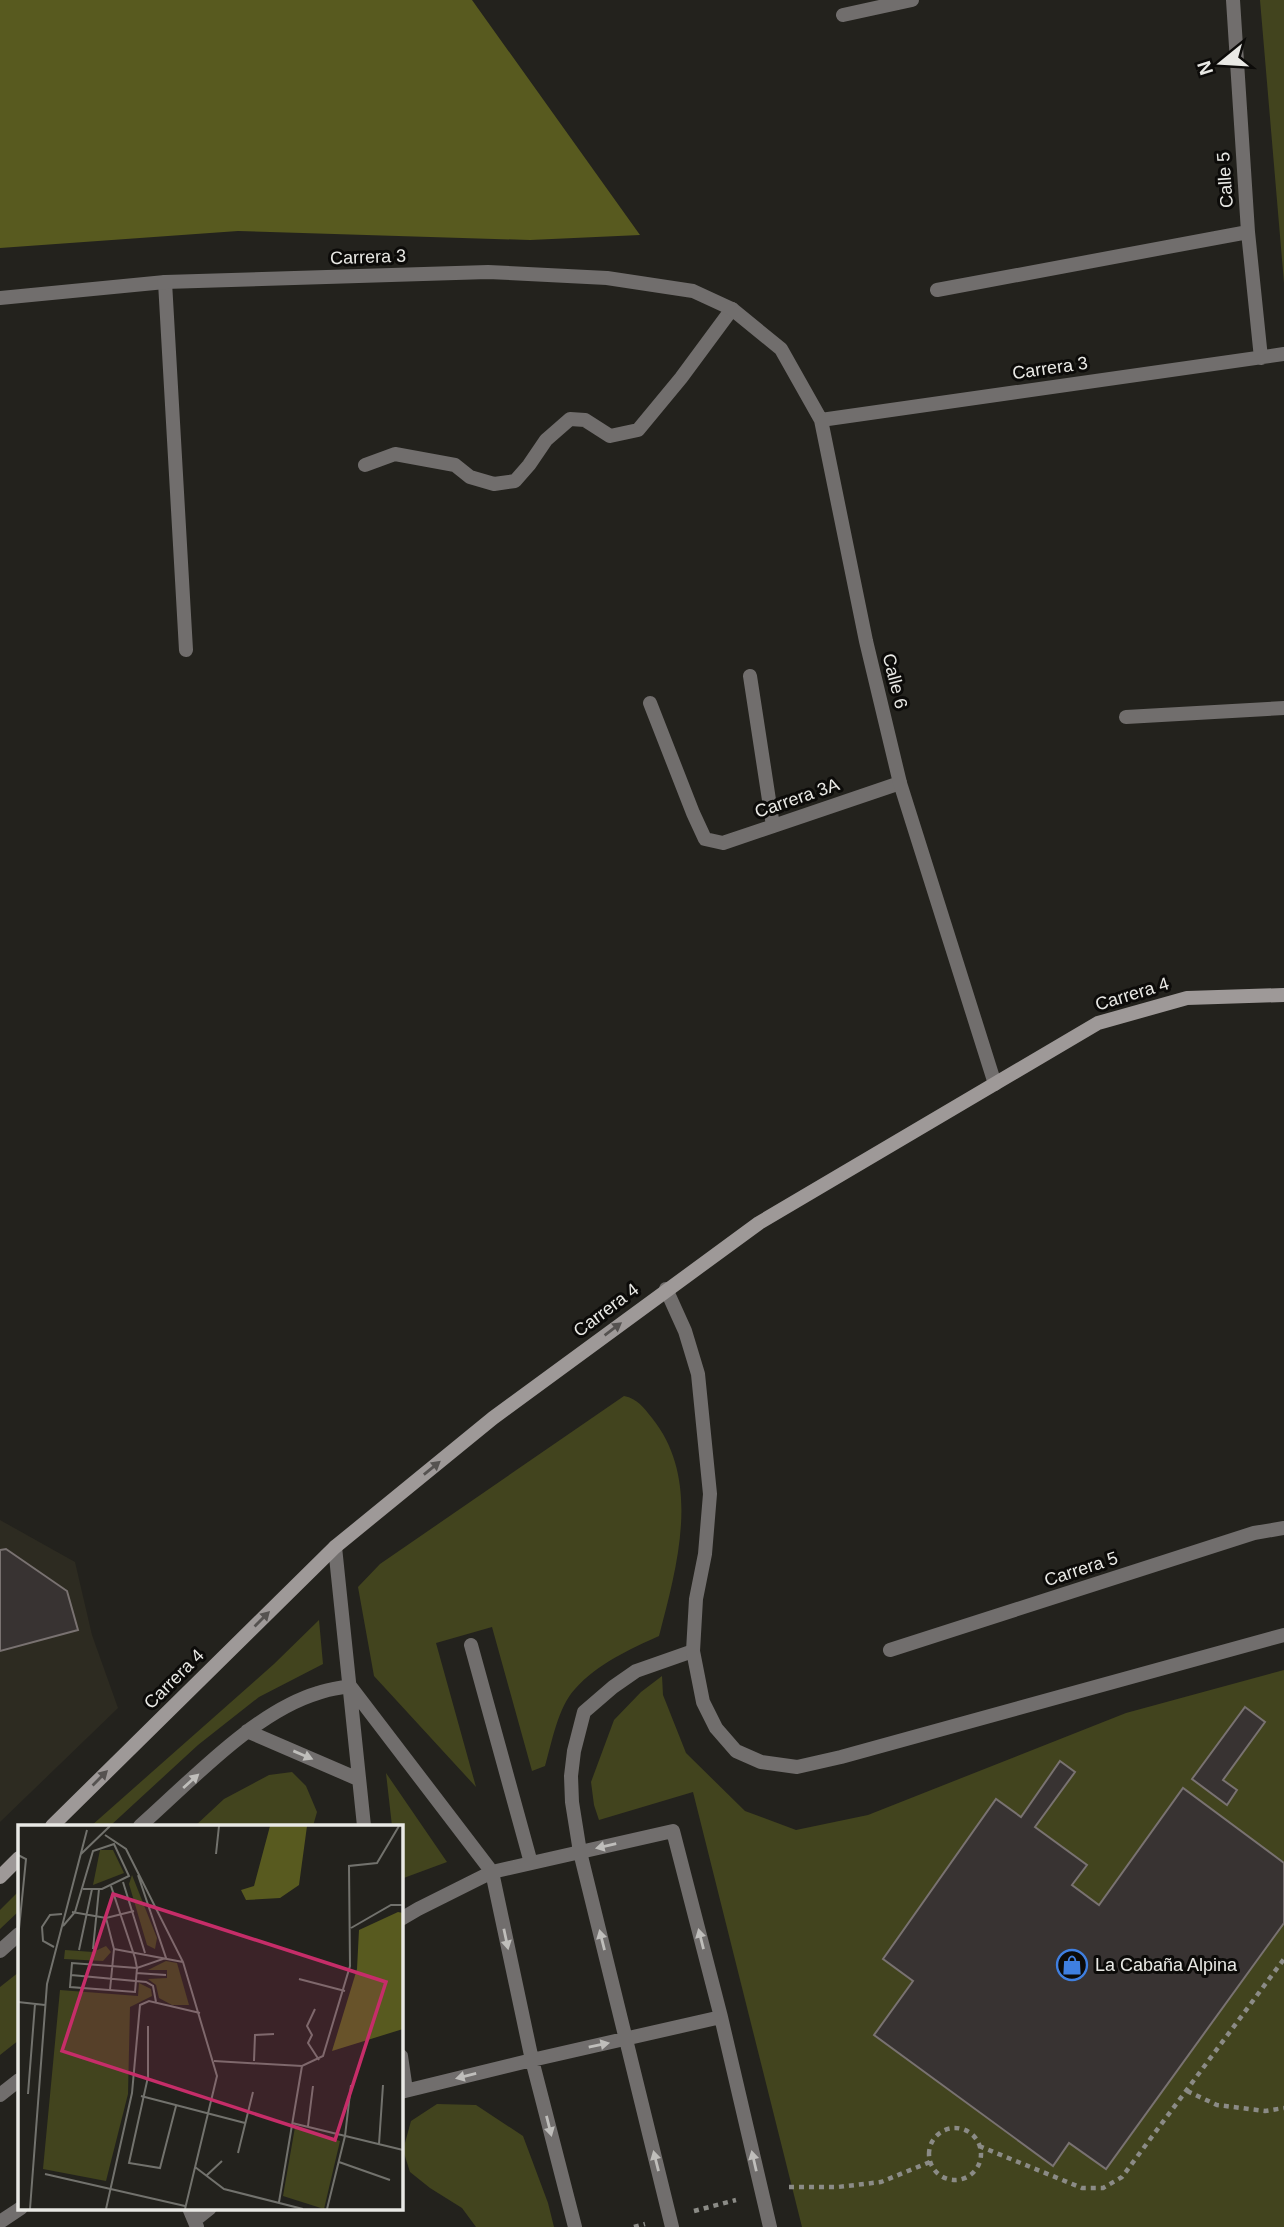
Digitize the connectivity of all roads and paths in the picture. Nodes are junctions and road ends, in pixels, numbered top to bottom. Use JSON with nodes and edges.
{"nodes":[{"id":1,"x":912,"y":0,"type":"edge"},
{"id":2,"x":1233,"y":0,"type":"edge"},
{"id":3,"x":842,"y":15,"type":"dead end"},
{"id":4,"x":1248,"y":232,"type":"junction"},
{"id":5,"x":165,"y":282,"type":"junction"},
{"id":6,"x":937,"y":290,"type":"dead end"},
{"id":7,"x":0,"y":298,"type":"edge"},
{"id":8,"x":732,"y":309,"type":"junction"},
{"id":9,"x":1284,"y":354,"type":"edge"},
{"id":10,"x":1261,"y":358,"type":"junction"},
{"id":11,"x":821,"y":420,"type":"junction"},
{"id":12,"x":365,"y":465,"type":"dead end"},
{"id":13,"x":186,"y":650,"type":"dead end"},
{"id":14,"x":750,"y":676,"type":"dead end"},
{"id":15,"x":650,"y":702,"type":"dead end"},
{"id":16,"x":1284,"y":708,"type":"edge"},
{"id":17,"x":1126,"y":717,"type":"dead end"},
{"id":18,"x":900,"y":783,"type":"junction"},
{"id":19,"x":773,"y":826,"type":"junction"},
{"id":20,"x":1284,"y":995,"type":"edge"},
{"id":21,"x":995,"y":1084,"type":"junction"},
{"id":22,"x":666,"y":1289,"type":"junction"},
{"id":23,"x":1284,"y":1528,"type":"edge"},
{"id":24,"x":335,"y":1547,"type":"junction"},
{"id":25,"x":1284,"y":1635,"type":"edge"},
{"id":26,"x":471,"y":1645,"type":"dead end"},
{"id":27,"x":890,"y":1650,"type":"dead end"},
{"id":28,"x":693,"y":1651,"type":"junction"},
{"id":29,"x":350,"y":1686,"type":"junction"},
{"id":30,"x":247,"y":1731,"type":"junction"},
{"id":31,"x":358,"y":1779,"type":"junction"},
{"id":32,"x":53,"y":1825,"type":"edge"},
{"id":33,"x":141,"y":1825,"type":"edge"},
{"id":34,"x":364,"y":1825,"type":"edge"},
{"id":35,"x":580,"y":1852,"type":"junction"},
{"id":36,"x":18,"y":1859,"type":"edge"},
{"id":37,"x":531,"y":1863,"type":"junction"},
{"id":38,"x":492,"y":1872,"type":"junction"},
{"id":39,"x":0,"y":1877,"type":"edge"},
{"id":40,"x":402,"y":1918,"type":"edge"},
{"id":41,"x":18,"y":1935,"type":"edge"},
{"id":42,"x":0,"y":1951,"type":"edge"},
{"id":43,"x":1284,"y":1959,"type":"edge"},
{"id":44,"x":721,"y":2017,"type":"junction"},
{"id":45,"x":626,"y":2039,"type":"junction"},
{"id":46,"x":532,"y":2060,"type":"junction"},
{"id":47,"x":402,"y":2074,"type":"edge"},
{"id":48,"x":18,"y":2081,"type":"edge"},
{"id":49,"x":403,"y":2091,"type":"edge"},
{"id":50,"x":1187,"y":2091,"type":"junction"},
{"id":51,"x":0,"y":2095,"type":"edge"},
{"id":52,"x":1284,"y":2108,"type":"edge"},
{"id":53,"x":979,"y":2146,"type":"junction"},
{"id":54,"x":18,"y":2210,"type":"edge"},
{"id":55,"x":0,"y":2222,"type":"edge"},
{"id":56,"x":575,"y":2227,"type":"edge"},
{"id":57,"x":672,"y":2227,"type":"edge"},
{"id":58,"x":770,"y":2227,"type":"edge"}],
"edges":[{"from":1,"to":3,"type":"street"},
{"from":2,"to":4,"type":"street","name":"Calle 5"},
{"from":4,"to":6,"type":"street"},
{"from":4,"to":10,"type":"street","name":"Calle 5"},
{"from":5,"to":7,"type":"street","name":"Carrera 3"},
{"from":5,"to":8,"type":"street","name":"Carrera 3"},
{"from":5,"to":13,"type":"street"},
{"from":8,"to":11,"type":"street","name":"Calle 6"},
{"from":8,"to":12,"type":"street"},
{"from":9,"to":10,"type":"street","name":"Carrera 3"},
{"from":10,"to":11,"type":"street","name":"Carrera 3"},
{"from":11,"to":18,"type":"street","name":"Calle 6"},
{"from":14,"to":19,"type":"street"},
{"from":15,"to":19,"type":"street","name":"Carrera 3A"},
{"from":16,"to":17,"type":"street"},
{"from":18,"to":19,"type":"street","name":"Carrera 3A"},
{"from":18,"to":21,"type":"street","name":"Calle 6"},
{"from":20,"to":21,"type":"main road","name":"Carrera 4"},
{"from":21,"to":22,"type":"main road","name":"Carrera 4"},
{"from":24,"to":22,"type":"main road","name":"Carrera 4","one_way":true},
{"from":22,"to":28,"type":"street"},
{"from":23,"to":27,"type":"street","name":"Carrera 5"},
{"from":24,"to":29,"type":"street"},
{"from":32,"to":24,"type":"main road","name":"Carrera 4","one_way":true},
{"from":25,"to":28,"type":"street"},
{"from":26,"to":37,"type":"street"},
{"from":28,"to":35,"type":"street"},
{"from":29,"to":30,"type":"street"},
{"from":29,"to":31,"type":"street"},
{"from":29,"to":38,"type":"street"},
{"from":30,"to":31,"type":"street","one_way":true},
{"from":33,"to":30,"type":"street","one_way":true},
{"from":31,"to":34,"type":"street"},
{"from":35,"to":37,"type":"street"},
{"from":44,"to":35,"type":"street","one_way":true},
{"from":45,"to":35,"type":"street","one_way":true},
{"from":36,"to":39,"type":"main road"},
{"from":37,"to":38,"type":"street"},
{"from":38,"to":40,"type":"street"},
{"from":38,"to":46,"type":"street","one_way":true},
{"from":41,"to":42,"type":"street"},
{"from":43,"to":50,"type":"path"},
{"from":44,"to":45,"type":"street"},
{"from":58,"to":44,"type":"street","one_way":true},
{"from":46,"to":45,"type":"street","one_way":true},
{"from":57,"to":45,"type":"street","one_way":true},
{"from":46,"to":49,"type":"street","one_way":true},
{"from":46,"to":56,"type":"street","one_way":true},
{"from":47,"to":49,"type":"street"},
{"from":48,"to":51,"type":"street"},
{"from":50,"to":52,"type":"path"},
{"from":50,"to":53,"type":"path"},
{"from":53,"to":53,"type":"path"},
{"from":54,"to":55,"type":"street"}]}
